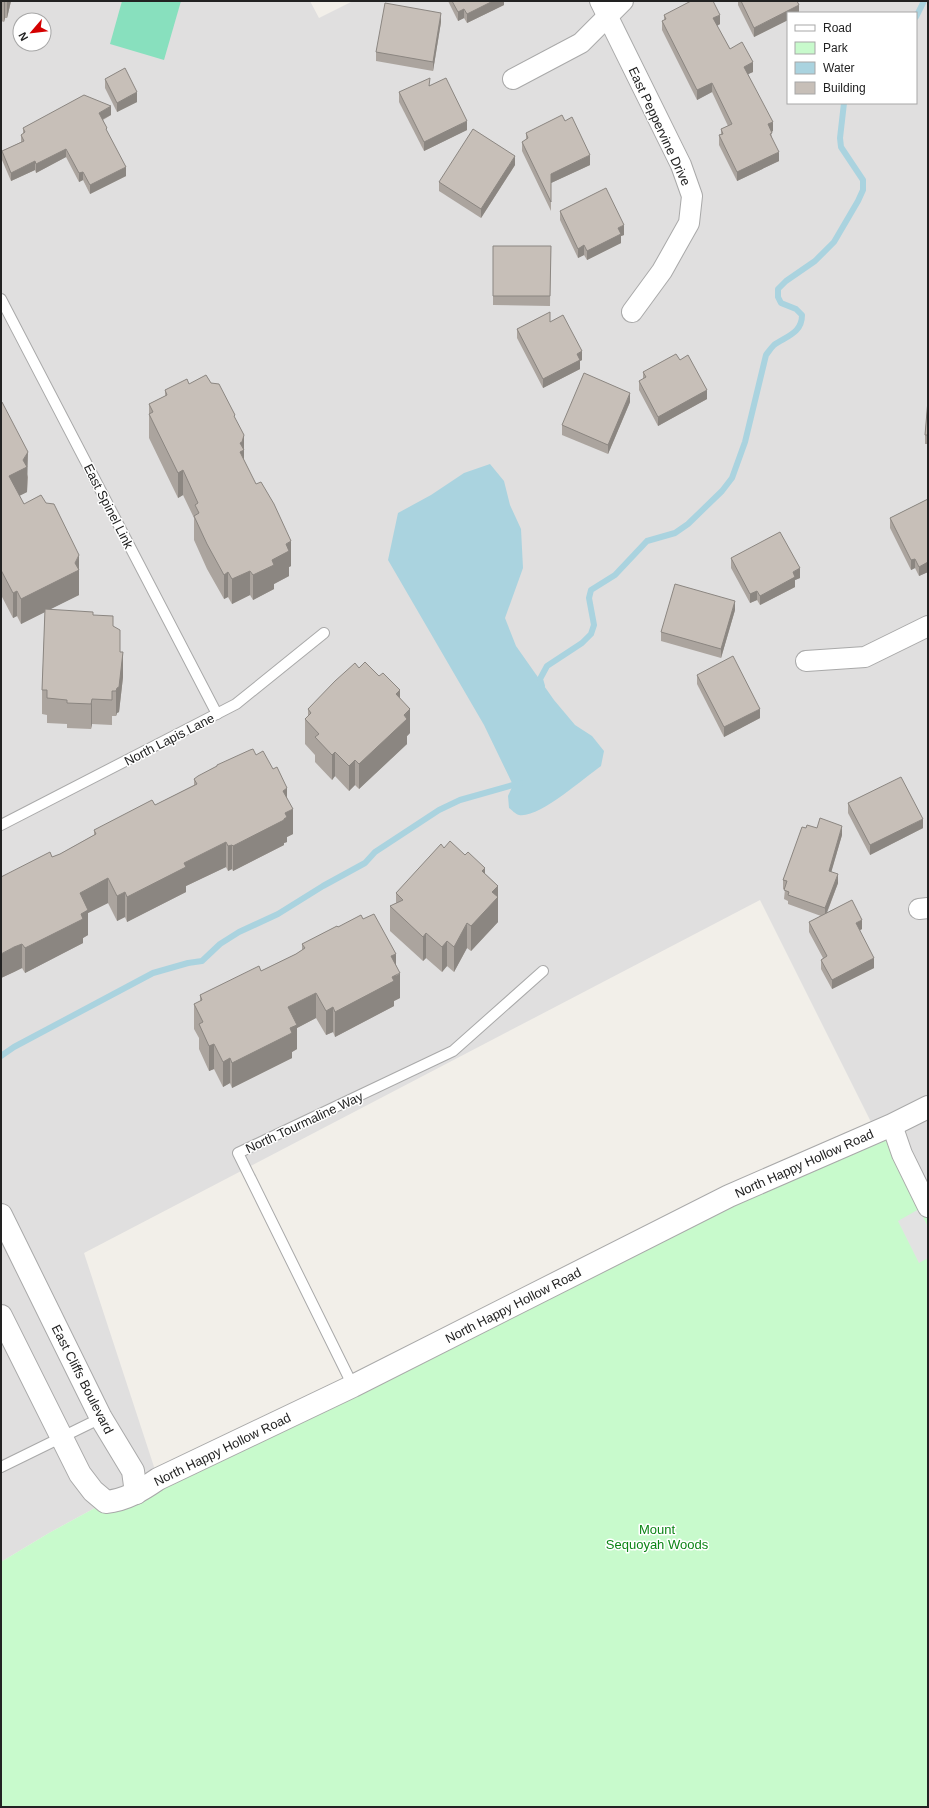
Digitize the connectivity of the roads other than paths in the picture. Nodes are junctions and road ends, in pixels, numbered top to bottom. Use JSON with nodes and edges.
{"nodes":[{"id":1,"x":623,"y":1,"type":"edge"},
{"id":2,"x":604,"y":9,"type":"edge"},
{"id":3,"x":512,"y":79,"type":"dead end"},
{"id":4,"x":1,"y":299,"type":"edge"},
{"id":5,"x":632,"y":312,"type":"dead end"},
{"id":6,"x":928,"y":626,"type":"edge"},
{"id":7,"x":324,"y":634,"type":"dead end"},
{"id":8,"x":806,"y":661,"type":"dead end"},
{"id":9,"x":217,"y":714,"type":"junction"},
{"id":10,"x":1,"y":825,"type":"edge"},
{"id":11,"x":543,"y":971,"type":"dead end"},
{"id":12,"x":928,"y":1107,"type":"edge"},
{"id":13,"x":892,"y":1125,"type":"junction"},
{"id":14,"x":928,"y":1207,"type":"edge"},
{"id":15,"x":1,"y":1216,"type":"edge"},
{"id":16,"x":1,"y":1316,"type":"edge"},
{"id":17,"x":353,"y":1386,"type":"junction"},
{"id":18,"x":100,"y":1418,"type":"junction"},
{"id":19,"x":61,"y":1438,"type":"junction"},
{"id":20,"x":1,"y":1467,"type":"edge"},
{"id":21,"x":136,"y":1493,"type":"junction"}],
"edges":[{"from":1,"to":2,"type":"street"},
{"from":2,"to":3,"type":"street"},
{"from":2,"to":5,"type":"street","name":"East Peppervine Drive"},
{"from":4,"to":9,"type":"lane","name":"East Spinel Link"},
{"from":6,"to":8,"type":"street"},
{"from":7,"to":9,"type":"lane","name":"North Lapis Lane"},
{"from":9,"to":10,"type":"lane","name":"North Lapis Lane"},
{"from":11,"to":17,"type":"lane","name":"North Tourmaline Way"},
{"from":12,"to":13,"type":"street","name":"North Happy Hollow Road"},
{"from":13,"to":14,"type":"street"},
{"from":13,"to":17,"type":"street","name":"North Happy Hollow Road"},
{"from":15,"to":18,"type":"street","name":"East Cliffs Boulevard"},
{"from":16,"to":19,"type":"street"},
{"from":17,"to":21,"type":"street","name":"North Happy Hollow Road"},
{"from":18,"to":19,"type":"lane"},
{"from":18,"to":21,"type":"street","name":"East Cliffs Boulevard"},
{"from":19,"to":20,"type":"lane"},
{"from":19,"to":21,"type":"street"}]}
